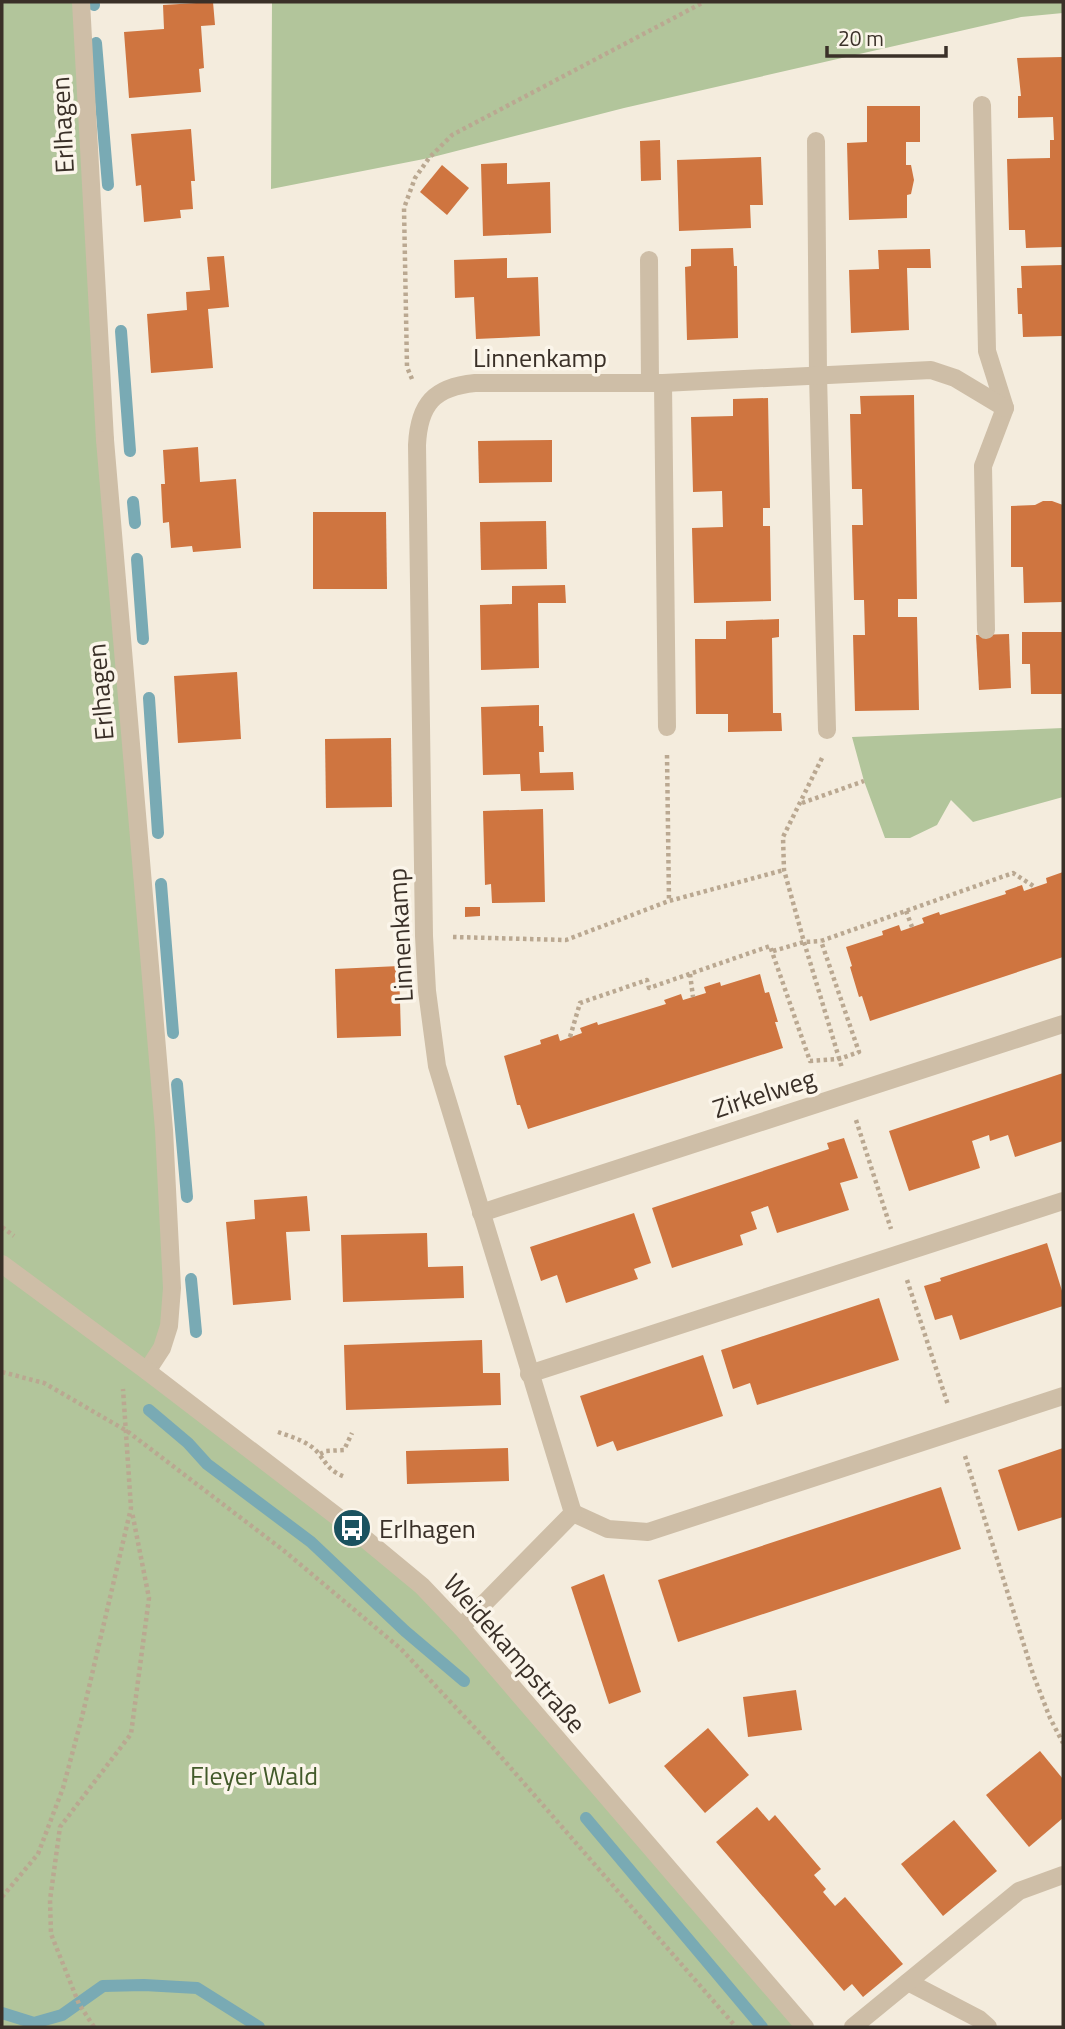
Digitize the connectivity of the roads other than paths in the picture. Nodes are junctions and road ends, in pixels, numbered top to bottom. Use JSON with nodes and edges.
{"nodes":[{"id":1,"x":81,"y":2,"type":"edge"},
{"id":2,"x":982,"y":105,"type":"dead end"},
{"id":3,"x":816,"y":141,"type":"dead end"},
{"id":4,"x":649,"y":260,"type":"dead end"},
{"id":5,"x":818,"y":375,"type":"junction"},
{"id":6,"x":657,"y":383,"type":"junction"},
{"id":7,"x":1005,"y":408,"type":"junction"},
{"id":8,"x":986,"y":630,"type":"dead end"},
{"id":9,"x":667,"y":727,"type":"road end"},
{"id":10,"x":827,"y":730,"type":"dead end"},
{"id":11,"x":1063,"y":1024,"type":"edge"},
{"id":12,"x":1063,"y":1201,"type":"edge"},
{"id":13,"x":481,"y":1213,"type":"junction"},
{"id":14,"x":2,"y":1264,"type":"edge"},
{"id":15,"x":147,"y":1371,"type":"junction"},
{"id":16,"x":529,"y":1374,"type":"junction"},
{"id":17,"x":1063,"y":1396,"type":"edge"},
{"id":18,"x":573,"y":1513,"type":"junction"},
{"id":19,"x":460,"y":1627,"type":"junction"},
{"id":20,"x":1063,"y":1875,"type":"edge"},
{"id":21,"x":908,"y":1982,"type":"junction"},
{"id":22,"x":805,"y":2027,"type":"edge"},
{"id":23,"x":853,"y":2027,"type":"edge"},
{"id":24,"x":988,"y":2027,"type":"edge"}],
"edges":[{"from":1,"to":15,"type":"street","name":"Erlhagen"},
{"from":2,"to":7,"type":"street"},
{"from":3,"to":5,"type":"street"},
{"from":4,"to":6,"type":"street"},
{"from":5,"to":6,"type":"street","name":"Linnenkamp"},
{"from":5,"to":7,"type":"street","name":"Linnenkamp"},
{"from":5,"to":10,"type":"street"},
{"from":6,"to":9,"type":"street"},
{"from":6,"to":13,"type":"street","name":"Linnenkamp"},
{"from":7,"to":8,"type":"street"},
{"from":11,"to":13,"type":"street","name":"Zirkelweg"},
{"from":12,"to":16,"type":"street"},
{"from":13,"to":16,"type":"street","name":"Linnenkamp"},
{"from":14,"to":15,"type":"street","name":"Weidekampstraße"},
{"from":15,"to":19,"type":"street","name":"Weidekampstraße"},
{"from":16,"to":18,"type":"street","name":"Linnenkamp"},
{"from":17,"to":18,"type":"street"},
{"from":18,"to":19,"type":"street"},
{"from":19,"to":22,"type":"street","name":"Weidekampstraße"},
{"from":20,"to":21,"type":"street"},
{"from":21,"to":23,"type":"street"},
{"from":21,"to":24,"type":"street"}]}
